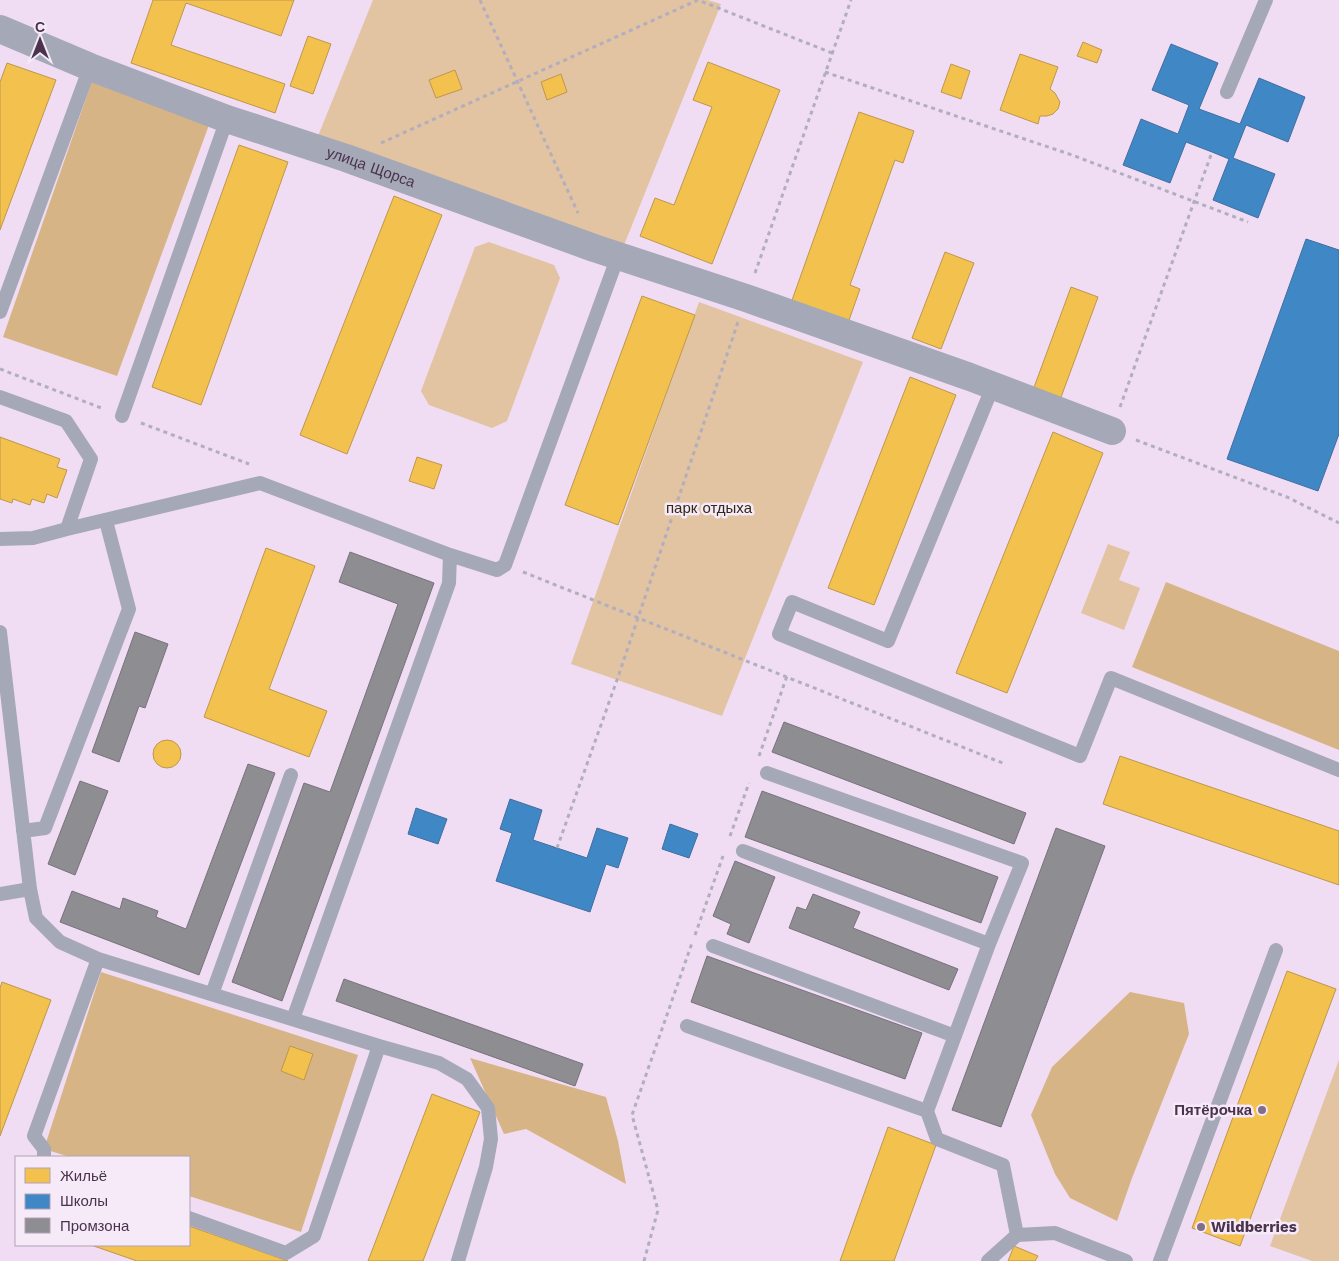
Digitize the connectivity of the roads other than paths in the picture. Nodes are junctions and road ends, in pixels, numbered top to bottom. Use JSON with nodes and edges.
{"nodes":[{"id":1,"x":1266,"y":0,"type":"edge"},
{"id":2,"x":0,"y":29,"type":"edge"},
{"id":3,"x":90,"y":67,"type":"junction"},
{"id":4,"x":1227,"y":92,"type":"dead end"},
{"id":5,"x":227,"y":119,"type":"junction"},
{"id":6,"x":606,"y":252,"type":"junction"},
{"id":7,"x":0,"y":312,"type":"edge"},
{"id":8,"x":993,"y":386,"type":"junction"},
{"id":9,"x":0,"y":397,"type":"edge"},
{"id":10,"x":122,"y":416,"type":"dead end"},
{"id":11,"x":1112,"y":431,"type":"road end"},
{"id":12,"x":106,"y":521,"type":"junction"},
{"id":13,"x":67,"y":529,"type":"junction"},
{"id":14,"x":0,"y":539,"type":"edge"},
{"id":15,"x":450,"y":556,"type":"junction"},
{"id":16,"x":0,"y":632,"type":"edge"},
{"id":17,"x":1339,"y":770,"type":"edge"},
{"id":18,"x":767,"y":773,"type":"dead end"},
{"id":19,"x":291,"y":775,"type":"dead end"},
{"id":20,"x":23,"y":831,"type":"junction"},
{"id":21,"x":743,"y":851,"type":"dead end"},
{"id":22,"x":30,"y":889,"type":"junction"},
{"id":23,"x":0,"y":894,"type":"edge"},
{"id":24,"x":989,"y":944,"type":"junction"},
{"id":25,"x":713,"y":946,"type":"dead end"},
{"id":26,"x":1276,"y":950,"type":"dead end"},
{"id":27,"x":98,"y":959,"type":"junction"},
{"id":28,"x":212,"y":994,"type":"junction"},
{"id":29,"x":293,"y":1019,"type":"junction"},
{"id":30,"x":687,"y":1026,"type":"dead end"},
{"id":31,"x":955,"y":1036,"type":"junction"},
{"id":32,"x":379,"y":1046,"type":"junction"},
{"id":33,"x":927,"y":1111,"type":"junction"},
{"id":34,"x":44,"y":1156,"type":"edge"},
{"id":35,"x":190,"y":1218,"type":"edge"},
{"id":36,"x":1017,"y":1235,"type":"junction"},
{"id":37,"x":458,"y":1261,"type":"edge"},
{"id":38,"x":988,"y":1261,"type":"edge"},
{"id":39,"x":1126,"y":1261,"type":"edge"},
{"id":40,"x":1160,"y":1261,"type":"edge"}],
"edges":[{"from":1,"to":4,"type":"lane"},
{"from":2,"to":3,"type":"street","name":"улица Щорса"},
{"from":3,"to":5,"type":"street","name":"улица Щорса"},
{"from":3,"to":7,"type":"lane"},
{"from":5,"to":6,"type":"street","name":"улица Щорса"},
{"from":5,"to":10,"type":"lane"},
{"from":6,"to":8,"type":"street","name":"улица Щорса"},
{"from":6,"to":15,"type":"lane"},
{"from":8,"to":11,"type":"street","name":"улица Щорса"},
{"from":8,"to":17,"type":"lane"},
{"from":9,"to":13,"type":"lane"},
{"from":12,"to":13,"type":"lane"},
{"from":12,"to":15,"type":"lane"},
{"from":12,"to":20,"type":"lane"},
{"from":13,"to":14,"type":"lane"},
{"from":15,"to":29,"type":"lane"},
{"from":16,"to":20,"type":"lane"},
{"from":18,"to":24,"type":"lane"},
{"from":19,"to":28,"type":"lane"},
{"from":20,"to":22,"type":"lane"},
{"from":21,"to":24,"type":"lane"},
{"from":22,"to":23,"type":"lane"},
{"from":22,"to":27,"type":"lane"},
{"from":24,"to":31,"type":"lane"},
{"from":25,"to":31,"type":"lane"},
{"from":26,"to":40,"type":"lane"},
{"from":27,"to":28,"type":"lane"},
{"from":27,"to":34,"type":"lane"},
{"from":28,"to":29,"type":"lane"},
{"from":29,"to":32,"type":"lane"},
{"from":30,"to":33,"type":"lane"},
{"from":31,"to":33,"type":"lane"},
{"from":32,"to":35,"type":"lane"},
{"from":32,"to":37,"type":"lane"},
{"from":33,"to":36,"type":"lane"},
{"from":36,"to":38,"type":"lane"},
{"from":36,"to":39,"type":"lane"}]}
